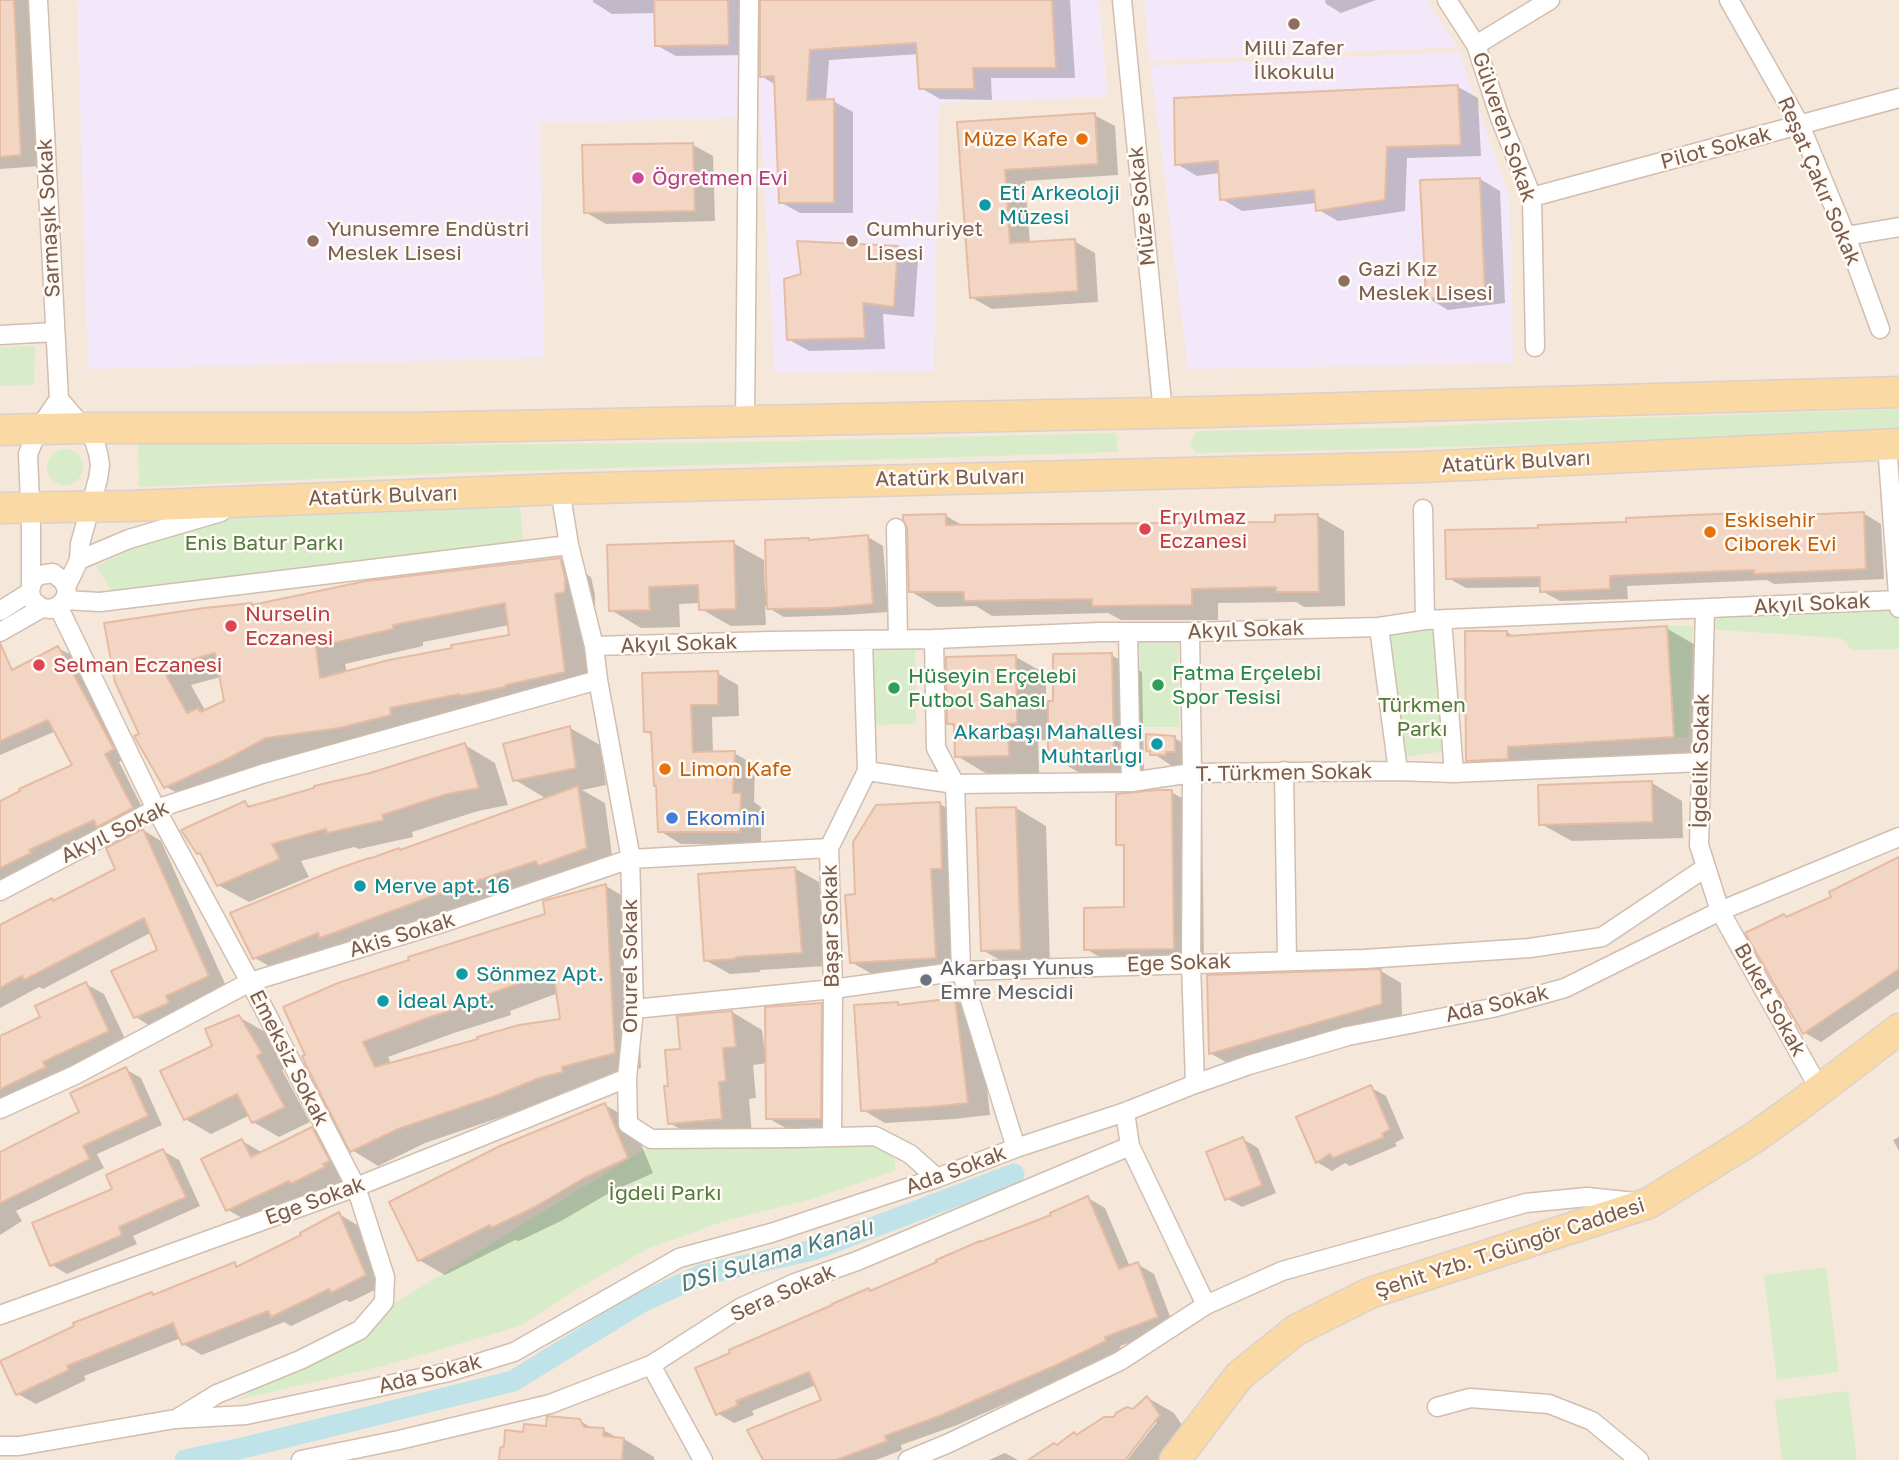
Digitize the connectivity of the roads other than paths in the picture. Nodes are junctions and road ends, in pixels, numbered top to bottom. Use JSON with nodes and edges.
{"nodes":[{"id":1,"x":38,"y":0,"type":"edge"},
{"id":2,"x":749,"y":0,"type":"edge"},
{"id":3,"x":1122,"y":0,"type":"edge"},
{"id":4,"x":1447,"y":0,"type":"edge"},
{"id":5,"x":1550,"y":0,"type":"edge"},
{"id":6,"x":1729,"y":0,"type":"edge"},
{"id":7,"x":1476,"y":45,"type":"junction"},
{"id":8,"x":1899,"y":98,"type":"edge"},
{"id":9,"x":1800,"y":125,"type":"junction"},
{"id":10,"x":1532,"y":198,"type":"junction"},
{"id":11,"x":1899,"y":228,"type":"edge"},
{"id":12,"x":1846,"y":236,"type":"junction"},
{"id":13,"x":1880,"y":329,"type":"dead end"},
{"id":14,"x":55,"y":332,"type":"junction"},
{"id":15,"x":0,"y":335,"type":"edge"},
{"id":16,"x":1535,"y":347,"type":"dead end"},
{"id":17,"x":1899,"y":392,"type":"edge"},
{"id":18,"x":59,"y":399,"type":"junction"},
{"id":19,"x":1163,"y":413,"type":"junction"},
{"id":20,"x":745,"y":421,"type":"junction"},
{"id":21,"x":85,"y":428,"type":"junction"},
{"id":22,"x":0,"y":430,"type":"edge"},
{"id":23,"x":38,"y":430,"type":"junction"},
{"id":24,"x":1893,"y":444,"type":"edge"},
{"id":25,"x":560,"y":489,"type":"junction"},
{"id":26,"x":257,"y":501,"type":"junction"},
{"id":27,"x":90,"y":506,"type":"junction"},
{"id":28,"x":0,"y":508,"type":"edge"},
{"id":29,"x":30,"y":508,"type":"junction"},
{"id":30,"x":1423,"y":509,"type":"dead end"},
{"id":31,"x":896,"y":528,"type":"dead end"},
{"id":32,"x":569,"y":545,"type":"junction"},
{"id":33,"x":79,"y":560,"type":"junction"},
{"id":34,"x":30,"y":589,"type":"junction"},
{"id":35,"x":58,"y":600,"type":"junction"},
{"id":36,"x":1898,"y":602,"type":"edge"},
{"id":37,"x":1705,"y":609,"type":"junction"},
{"id":38,"x":0,"y":611,"type":"edge"},
{"id":39,"x":1434,"y":620,"type":"junction"},
{"id":40,"x":1379,"y":627,"type":"junction"},
{"id":41,"x":0,"y":632,"type":"edge"},
{"id":42,"x":1190,"y":632,"type":"junction"},
{"id":43,"x":1128,"y":633,"type":"junction"},
{"id":44,"x":898,"y":639,"type":"junction"},
{"id":45,"x":934,"y":639,"type":"junction"},
{"id":46,"x":863,"y":640,"type":"junction"},
{"id":47,"x":594,"y":646,"type":"junction"},
{"id":48,"x":598,"y":680,"type":"junction"},
{"id":49,"x":1701,"y":762,"type":"junction"},
{"id":50,"x":867,"y":771,"type":"junction"},
{"id":51,"x":1284,"y":771,"type":"junction"},
{"id":52,"x":1398,"y":771,"type":"junction"},
{"id":53,"x":1192,"y":773,"type":"junction"},
{"id":54,"x":1454,"y":774,"type":"junction"},
{"id":55,"x":1131,"y":782,"type":"junction"},
{"id":56,"x":955,"y":783,"type":"junction"},
{"id":57,"x":156,"y":809,"type":"junction"},
{"id":58,"x":1899,"y":837,"type":"edge"},
{"id":59,"x":829,"y":848,"type":"junction"},
{"id":60,"x":629,"y":859,"type":"junction"},
{"id":61,"x":1705,"y":868,"type":"junction"},
{"id":62,"x":0,"y":891,"type":"edge"},
{"id":63,"x":1720,"y":911,"type":"junction"},
{"id":64,"x":1287,"y":961,"type":"junction"},
{"id":65,"x":1191,"y":963,"type":"junction"},
{"id":66,"x":961,"y":971,"type":"junction"},
{"id":67,"x":250,"y":982,"type":"junction"},
{"id":68,"x":833,"y":989,"type":"junction"},
{"id":69,"x":634,"y":1010,"type":"junction"},
{"id":70,"x":1899,"y":1029,"type":"edge"},
{"id":71,"x":627,"y":1078,"type":"junction"},
{"id":72,"x":1195,"y":1084,"type":"junction"},
{"id":73,"x":1819,"y":1090,"type":"junction"},
{"id":74,"x":0,"y":1110,"type":"edge"},
{"id":75,"x":1125,"y":1112,"type":"junction"},
{"id":76,"x":832,"y":1137,"type":"junction"},
{"id":77,"x":1130,"y":1146,"type":"junction"},
{"id":78,"x":1016,"y":1148,"type":"junction"},
{"id":79,"x":937,"y":1178,"type":"junction"},
{"id":80,"x":356,"y":1187,"type":"junction"},
{"id":81,"x":1649,"y":1203,"type":"junction"},
{"id":82,"x":1206,"y":1306,"type":"junction"},
{"id":83,"x":0,"y":1315,"type":"edge"},
{"id":84,"x":651,"y":1365,"type":"junction"},
{"id":85,"x":1437,"y":1407,"type":"dead end"},
{"id":86,"x":175,"y":1419,"type":"junction"},
{"id":87,"x":0,"y":1446,"type":"edge"},
{"id":88,"x":301,"y":1460,"type":"edge"},
{"id":89,"x":703,"y":1460,"type":"edge"},
{"id":90,"x":908,"y":1460,"type":"edge"},
{"id":91,"x":1175,"y":1460,"type":"edge"},
{"id":92,"x":1639,"y":1460,"type":"edge"}],
"edges":[{"from":1,"to":14,"type":"street","name":"Sarmaşık Sokak"},
{"from":2,"to":20,"type":"street"},
{"from":3,"to":19,"type":"street","name":"Müze Sokak"},
{"from":4,"to":7,"type":"street","name":"Gülveren Sokak"},
{"from":5,"to":7,"type":"street"},
{"from":6,"to":9,"type":"street","name":"Reşat Çakır Sokak"},
{"from":7,"to":10,"type":"street","name":"Gülveren Sokak"},
{"from":8,"to":9,"type":"street","name":"Pilot Sokak"},
{"from":9,"to":10,"type":"street","name":"Pilot Sokak"},
{"from":9,"to":12,"type":"street","name":"Reşat Çakır Sokak"},
{"from":10,"to":16,"type":"street","name":"Gülveren Sokak"},
{"from":11,"to":12,"type":"street"},
{"from":12,"to":13,"type":"street","name":"Reşat Çakır Sokak"},
{"from":14,"to":15,"type":"street"},
{"from":14,"to":18,"type":"street","name":"Sarmaşık Sokak"},
{"from":17,"to":19,"type":"main road"},
{"from":18,"to":21,"type":"street"},
{"from":18,"to":23,"type":"street"},
{"from":19,"to":20,"type":"main road"},
{"from":20,"to":21,"type":"main road"},
{"from":21,"to":23,"type":"main road"},
{"from":21,"to":27,"type":"street"},
{"from":22,"to":23,"type":"main road"},
{"from":23,"to":29,"type":"street"},
{"from":24,"to":25,"type":"main road","name":"Atatürk Bulvarı"},
{"from":24,"to":36,"type":"street"},
{"from":25,"to":26,"type":"main road","name":"Atatürk Bulvarı"},
{"from":25,"to":32,"type":"street","name":"Onurel Sokak"},
{"from":26,"to":27,"type":"main road","name":"Atatürk Bulvarı"},
{"from":26,"to":33,"type":"street"},
{"from":27,"to":29,"type":"main road","name":"Atatürk Bulvarı"},
{"from":27,"to":33,"type":"street"},
{"from":28,"to":29,"type":"main road","name":"Atatürk Bulvarı"},
{"from":29,"to":34,"type":"street"},
{"from":30,"to":39,"type":"street"},
{"from":31,"to":44,"type":"street"},
{"from":32,"to":35,"type":"street"},
{"from":32,"to":47,"type":"street","name":"Onurel Sokak"},
{"from":33,"to":35,"type":"street"},
{"from":34,"to":35,"type":"street"},
{"from":34,"to":35,"type":"street"},
{"from":34,"to":38,"type":"street"},
{"from":35,"to":41,"type":"street"},
{"from":35,"to":57,"type":"street","name":"Emeksiz Sokak"},
{"from":36,"to":37,"type":"street","name":"Akyıl Sokak"},
{"from":37,"to":39,"type":"street","name":"Akyıl Sokak"},
{"from":37,"to":49,"type":"street","name":"İğdelik Sokak"},
{"from":39,"to":40,"type":"street","name":"Akyıl Sokak"},
{"from":39,"to":54,"type":"street"},
{"from":40,"to":42,"type":"street","name":"Akyıl Sokak"},
{"from":40,"to":52,"type":"street"},
{"from":42,"to":43,"type":"street","name":"Akyıl Sokak"},
{"from":42,"to":53,"type":"street"},
{"from":43,"to":45,"type":"street","name":"Akyıl Sokak"},
{"from":43,"to":55,"type":"street"},
{"from":44,"to":45,"type":"street","name":"Akyıl Sokak"},
{"from":44,"to":46,"type":"street","name":"Akyıl Sokak"},
{"from":45,"to":56,"type":"street"},
{"from":46,"to":47,"type":"street","name":"Akyıl Sokak"},
{"from":46,"to":50,"type":"street","name":"Başar Sokak"},
{"from":47,"to":48,"type":"street","name":"Onurel Sokak"},
{"from":48,"to":57,"type":"street","name":"Akyıl Sokak"},
{"from":48,"to":60,"type":"street","name":"Onurel Sokak"},
{"from":49,"to":54,"type":"street","name":"T. Türkmen Sokak"},
{"from":49,"to":61,"type":"street","name":"İğdelik Sokak"},
{"from":50,"to":56,"type":"street","name":"T. Türkmen Sokak"},
{"from":50,"to":59,"type":"street","name":"Başar Sokak"},
{"from":51,"to":52,"type":"street","name":"T. Türkmen Sokak"},
{"from":51,"to":53,"type":"street","name":"T. Türkmen Sokak"},
{"from":51,"to":64,"type":"street"},
{"from":52,"to":54,"type":"street","name":"T. Türkmen Sokak"},
{"from":53,"to":55,"type":"street","name":"T. Türkmen Sokak"},
{"from":53,"to":65,"type":"street"},
{"from":55,"to":56,"type":"street","name":"T. Türkmen Sokak"},
{"from":56,"to":66,"type":"street"},
{"from":57,"to":62,"type":"street","name":"Akyıl Sokak"},
{"from":57,"to":67,"type":"street","name":"Emeksiz Sokak"},
{"from":58,"to":63,"type":"street","name":"Ada Sokak"},
{"from":59,"to":60,"type":"street","name":"Akis Sokak"},
{"from":59,"to":68,"type":"street","name":"Başar Sokak"},
{"from":60,"to":67,"type":"street","name":"Akis Sokak"},
{"from":60,"to":69,"type":"street","name":"Onurel Sokak"},
{"from":61,"to":63,"type":"street","name":"İğdelik Sokak"},
{"from":61,"to":64,"type":"street","name":"Ege Sokak"},
{"from":63,"to":72,"type":"street","name":"Ada Sokak"},
{"from":63,"to":73,"type":"street","name":"Buket Sokak"},
{"from":64,"to":65,"type":"street","name":"Ege Sokak"},
{"from":65,"to":66,"type":"street","name":"Ege Sokak"},
{"from":65,"to":72,"type":"street"},
{"from":66,"to":68,"type":"street","name":"Ege Sokak"},
{"from":66,"to":78,"type":"street"},
{"from":67,"to":74,"type":"street","name":"Akis Sokak"},
{"from":67,"to":80,"type":"street","name":"Emeksiz Sokak"},
{"from":68,"to":69,"type":"street","name":"Ege Sokak"},
{"from":68,"to":76,"type":"street","name":"Başar Sokak"},
{"from":69,"to":71,"type":"street","name":"Onurel Sokak"},
{"from":70,"to":73,"type":"main road","name":"Şehit Yzb. T.Güngör Caddesi"},
{"from":71,"to":76,"type":"street","name":"Onurel Sokak"},
{"from":71,"to":80,"type":"street","name":"Ege Sokak"},
{"from":72,"to":75,"type":"street","name":"Ada Sokak"},
{"from":73,"to":81,"type":"main road","name":"Şehit Yzb. T.Güngör Caddesi"},
{"from":75,"to":77,"type":"street"},
{"from":75,"to":78,"type":"street","name":"Ada Sokak"},
{"from":76,"to":79,"type":"street","name":"Onurel Sokak"},
{"from":77,"to":82,"type":"street"},
{"from":77,"to":84,"type":"street","name":"Sera Sokak"},
{"from":78,"to":79,"type":"street","name":"Ada Sokak"},
{"from":79,"to":86,"type":"street","name":"Ada Sokak"},
{"from":80,"to":83,"type":"street","name":"Ege Sokak"},
{"from":80,"to":86,"type":"street","name":"Emeksiz Sokak"},
{"from":81,"to":82,"type":"street"},
{"from":81,"to":91,"type":"main road","name":"Şehit Yzb. T.Güngör Caddesi"},
{"from":82,"to":90,"type":"street"},
{"from":84,"to":88,"type":"street","name":"Sera Sokak"},
{"from":84,"to":89,"type":"street"},
{"from":85,"to":92,"type":"street"},
{"from":86,"to":87,"type":"street","name":"Ada Sokak"}]}
